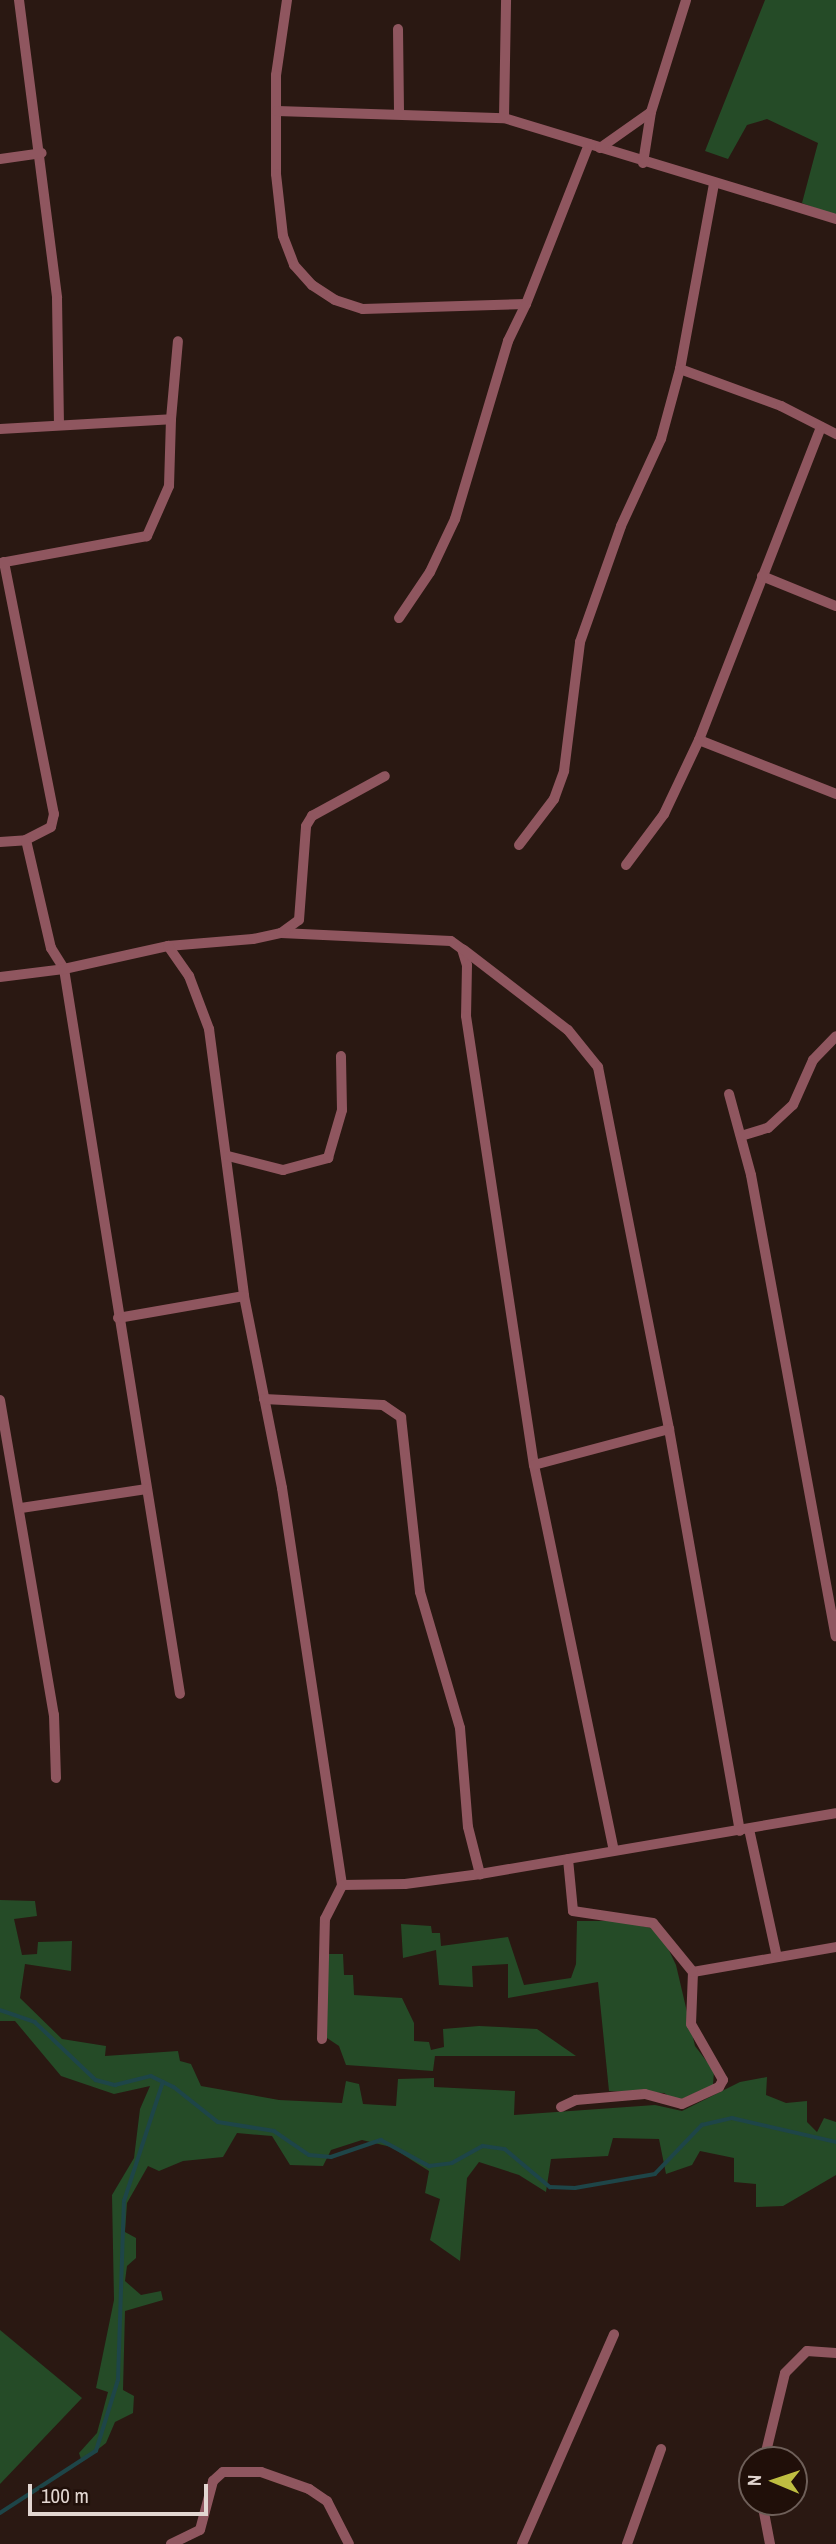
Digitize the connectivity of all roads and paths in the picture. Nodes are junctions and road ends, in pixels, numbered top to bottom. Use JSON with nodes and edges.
{"nodes":[{"id":1,"x":19,"y":0,"type":"edge"},
{"id":2,"x":287,"y":0,"type":"edge"},
{"id":3,"x":506,"y":0,"type":"edge"},
{"id":4,"x":686,"y":0,"type":"edge"},
{"id":5,"x":398,"y":29,"type":"dead end"},
{"id":6,"x":277,"y":111,"type":"junction"},
{"id":7,"x":651,"y":112,"type":"junction"},
{"id":8,"x":399,"y":114,"type":"junction"},
{"id":9,"x":504,"y":117,"type":"junction"},
{"id":10,"x":594,"y":146,"type":"junction"},
{"id":11,"x":42,"y":153,"type":"junction"},
{"id":12,"x":0,"y":159,"type":"edge"},
{"id":13,"x":643,"y":163,"type":"junction"},
{"id":14,"x":714,"y":183,"type":"junction"},
{"id":15,"x":836,"y":219,"type":"edge"},
{"id":16,"x":526,"y":304,"type":"junction"},
{"id":17,"x":178,"y":341,"type":"dead end"},
{"id":18,"x":680,"y":369,"type":"junction"},
{"id":19,"x":171,"y":419,"type":"junction"},
{"id":20,"x":59,"y":423,"type":"junction"},
{"id":21,"x":821,"y":427,"type":"junction"},
{"id":22,"x":0,"y":429,"type":"edge"},
{"id":23,"x":836,"y":434,"type":"edge"},
{"id":24,"x":2,"y":563,"type":"edge"},
{"id":25,"x":762,"y":576,"type":"junction"},
{"id":26,"x":836,"y":606,"type":"edge"},
{"id":27,"x":399,"y":618,"type":"dead end"},
{"id":28,"x":699,"y":740,"type":"junction"},
{"id":29,"x":385,"y":776,"type":"dead end"},
{"id":30,"x":836,"y":794,"type":"edge"},
{"id":31,"x":26,"y":840,"type":"junction"},
{"id":32,"x":0,"y":842,"type":"edge"},
{"id":33,"x":519,"y":845,"type":"dead end"},
{"id":34,"x":626,"y":865,"type":"dead end"},
{"id":35,"x":281,"y":933,"type":"junction"},
{"id":36,"x":168,"y":946,"type":"junction"},
{"id":37,"x":462,"y":949,"type":"junction"},
{"id":38,"x":64,"y":969,"type":"junction"},
{"id":39,"x":0,"y":977,"type":"edge"},
{"id":40,"x":836,"y":1036,"type":"edge"},
{"id":41,"x":341,"y":1056,"type":"dead end"},
{"id":42,"x":729,"y":1094,"type":"dead end"},
{"id":43,"x":741,"y":1136,"type":"junction"},
{"id":44,"x":228,"y":1156,"type":"junction"},
{"id":45,"x":244,"y":1296,"type":"junction"},
{"id":46,"x":118,"y":1318,"type":"junction"},
{"id":47,"x":264,"y":1399,"type":"junction"},
{"id":48,"x":0,"y":1400,"type":"edge"},
{"id":49,"x":669,"y":1429,"type":"junction"},
{"id":50,"x":534,"y":1465,"type":"junction"},
{"id":51,"x":147,"y":1489,"type":"junction"},
{"id":52,"x":21,"y":1508,"type":"junction"},
{"id":53,"x":836,"y":1636,"type":"edge"},
{"id":54,"x":180,"y":1694,"type":"dead end"},
{"id":55,"x":56,"y":1778,"type":"dead end"},
{"id":56,"x":836,"y":1813,"type":"edge"},
{"id":57,"x":744,"y":1830,"type":"junction"},
{"id":58,"x":614,"y":1850,"type":"junction"},
{"id":59,"x":568,"y":1859,"type":"junction"},
{"id":60,"x":480,"y":1874,"type":"junction"},
{"id":61,"x":342,"y":1885,"type":"junction"},
{"id":62,"x":836,"y":1947,"type":"edge"},
{"id":63,"x":777,"y":1957,"type":"junction"},
{"id":64,"x":693,"y":1972,"type":"junction"},
{"id":65,"x":322,"y":2039,"type":"dead end"},
{"id":66,"x":561,"y":2107,"type":"dead end"},
{"id":67,"x":614,"y":2334,"type":"dead end"},
{"id":68,"x":836,"y":2353,"type":"edge"},
{"id":69,"x":767,"y":2446,"type":"edge"},
{"id":70,"x":661,"y":2449,"type":"dead end"},
{"id":71,"x":764,"y":2516,"type":"edge"},
{"id":72,"x":171,"y":2544,"type":"edge"},
{"id":73,"x":349,"y":2544,"type":"edge"},
{"id":74,"x":522,"y":2544,"type":"edge"},
{"id":75,"x":626,"y":2544,"type":"edge"},
{"id":76,"x":769,"y":2544,"type":"edge"}],
"edges":[{"from":1,"to":11,"type":"street"},
{"from":2,"to":6,"type":"street"},
{"from":3,"to":9,"type":"street"},
{"from":4,"to":7,"type":"street"},
{"from":5,"to":8,"type":"street"},
{"from":6,"to":8,"type":"street"},
{"from":6,"to":16,"type":"street"},
{"from":7,"to":10,"type":"street"},
{"from":7,"to":13,"type":"street"},
{"from":8,"to":9,"type":"street"},
{"from":9,"to":10,"type":"street"},
{"from":10,"to":13,"type":"street"},
{"from":10,"to":16,"type":"street"},
{"from":11,"to":12,"type":"street"},
{"from":11,"to":20,"type":"street"},
{"from":13,"to":14,"type":"street"},
{"from":14,"to":15,"type":"street"},
{"from":14,"to":18,"type":"street"},
{"from":16,"to":27,"type":"street"},
{"from":17,"to":19,"type":"street"},
{"from":18,"to":21,"type":"street"},
{"from":18,"to":33,"type":"street"},
{"from":19,"to":20,"type":"street"},
{"from":19,"to":24,"type":"street"},
{"from":20,"to":22,"type":"street"},
{"from":21,"to":23,"type":"street"},
{"from":21,"to":25,"type":"street"},
{"from":24,"to":31,"type":"street"},
{"from":25,"to":26,"type":"street"},
{"from":25,"to":28,"type":"street"},
{"from":28,"to":30,"type":"street"},
{"from":28,"to":34,"type":"street"},
{"from":29,"to":35,"type":"street"},
{"from":31,"to":32,"type":"street"},
{"from":31,"to":38,"type":"street"},
{"from":35,"to":36,"type":"street"},
{"from":35,"to":37,"type":"street"},
{"from":36,"to":38,"type":"street"},
{"from":36,"to":44,"type":"street"},
{"from":37,"to":49,"type":"street"},
{"from":37,"to":50,"type":"street"},
{"from":38,"to":39,"type":"street"},
{"from":38,"to":46,"type":"street"},
{"from":40,"to":43,"type":"street"},
{"from":41,"to":44,"type":"street"},
{"from":42,"to":43,"type":"street"},
{"from":43,"to":53,"type":"street"},
{"from":44,"to":45,"type":"street"},
{"from":45,"to":46,"type":"street"},
{"from":45,"to":47,"type":"street"},
{"from":46,"to":51,"type":"street"},
{"from":47,"to":60,"type":"street"},
{"from":47,"to":61,"type":"street"},
{"from":48,"to":52,"type":"street"},
{"from":49,"to":50,"type":"street"},
{"from":49,"to":57,"type":"street"},
{"from":50,"to":58,"type":"street"},
{"from":51,"to":52,"type":"street"},
{"from":51,"to":54,"type":"street"},
{"from":52,"to":55,"type":"street"},
{"from":56,"to":57,"type":"street"},
{"from":57,"to":58,"type":"street"},
{"from":57,"to":63,"type":"street"},
{"from":58,"to":59,"type":"street"},
{"from":59,"to":60,"type":"street"},
{"from":59,"to":64,"type":"street"},
{"from":60,"to":61,"type":"street"},
{"from":61,"to":65,"type":"street"},
{"from":62,"to":63,"type":"street"},
{"from":63,"to":64,"type":"street"},
{"from":64,"to":66,"type":"street"},
{"from":67,"to":74,"type":"street"},
{"from":68,"to":69,"type":"street"},
{"from":70,"to":75,"type":"street"},
{"from":71,"to":76,"type":"street"},
{"from":72,"to":73,"type":"street"}]}
